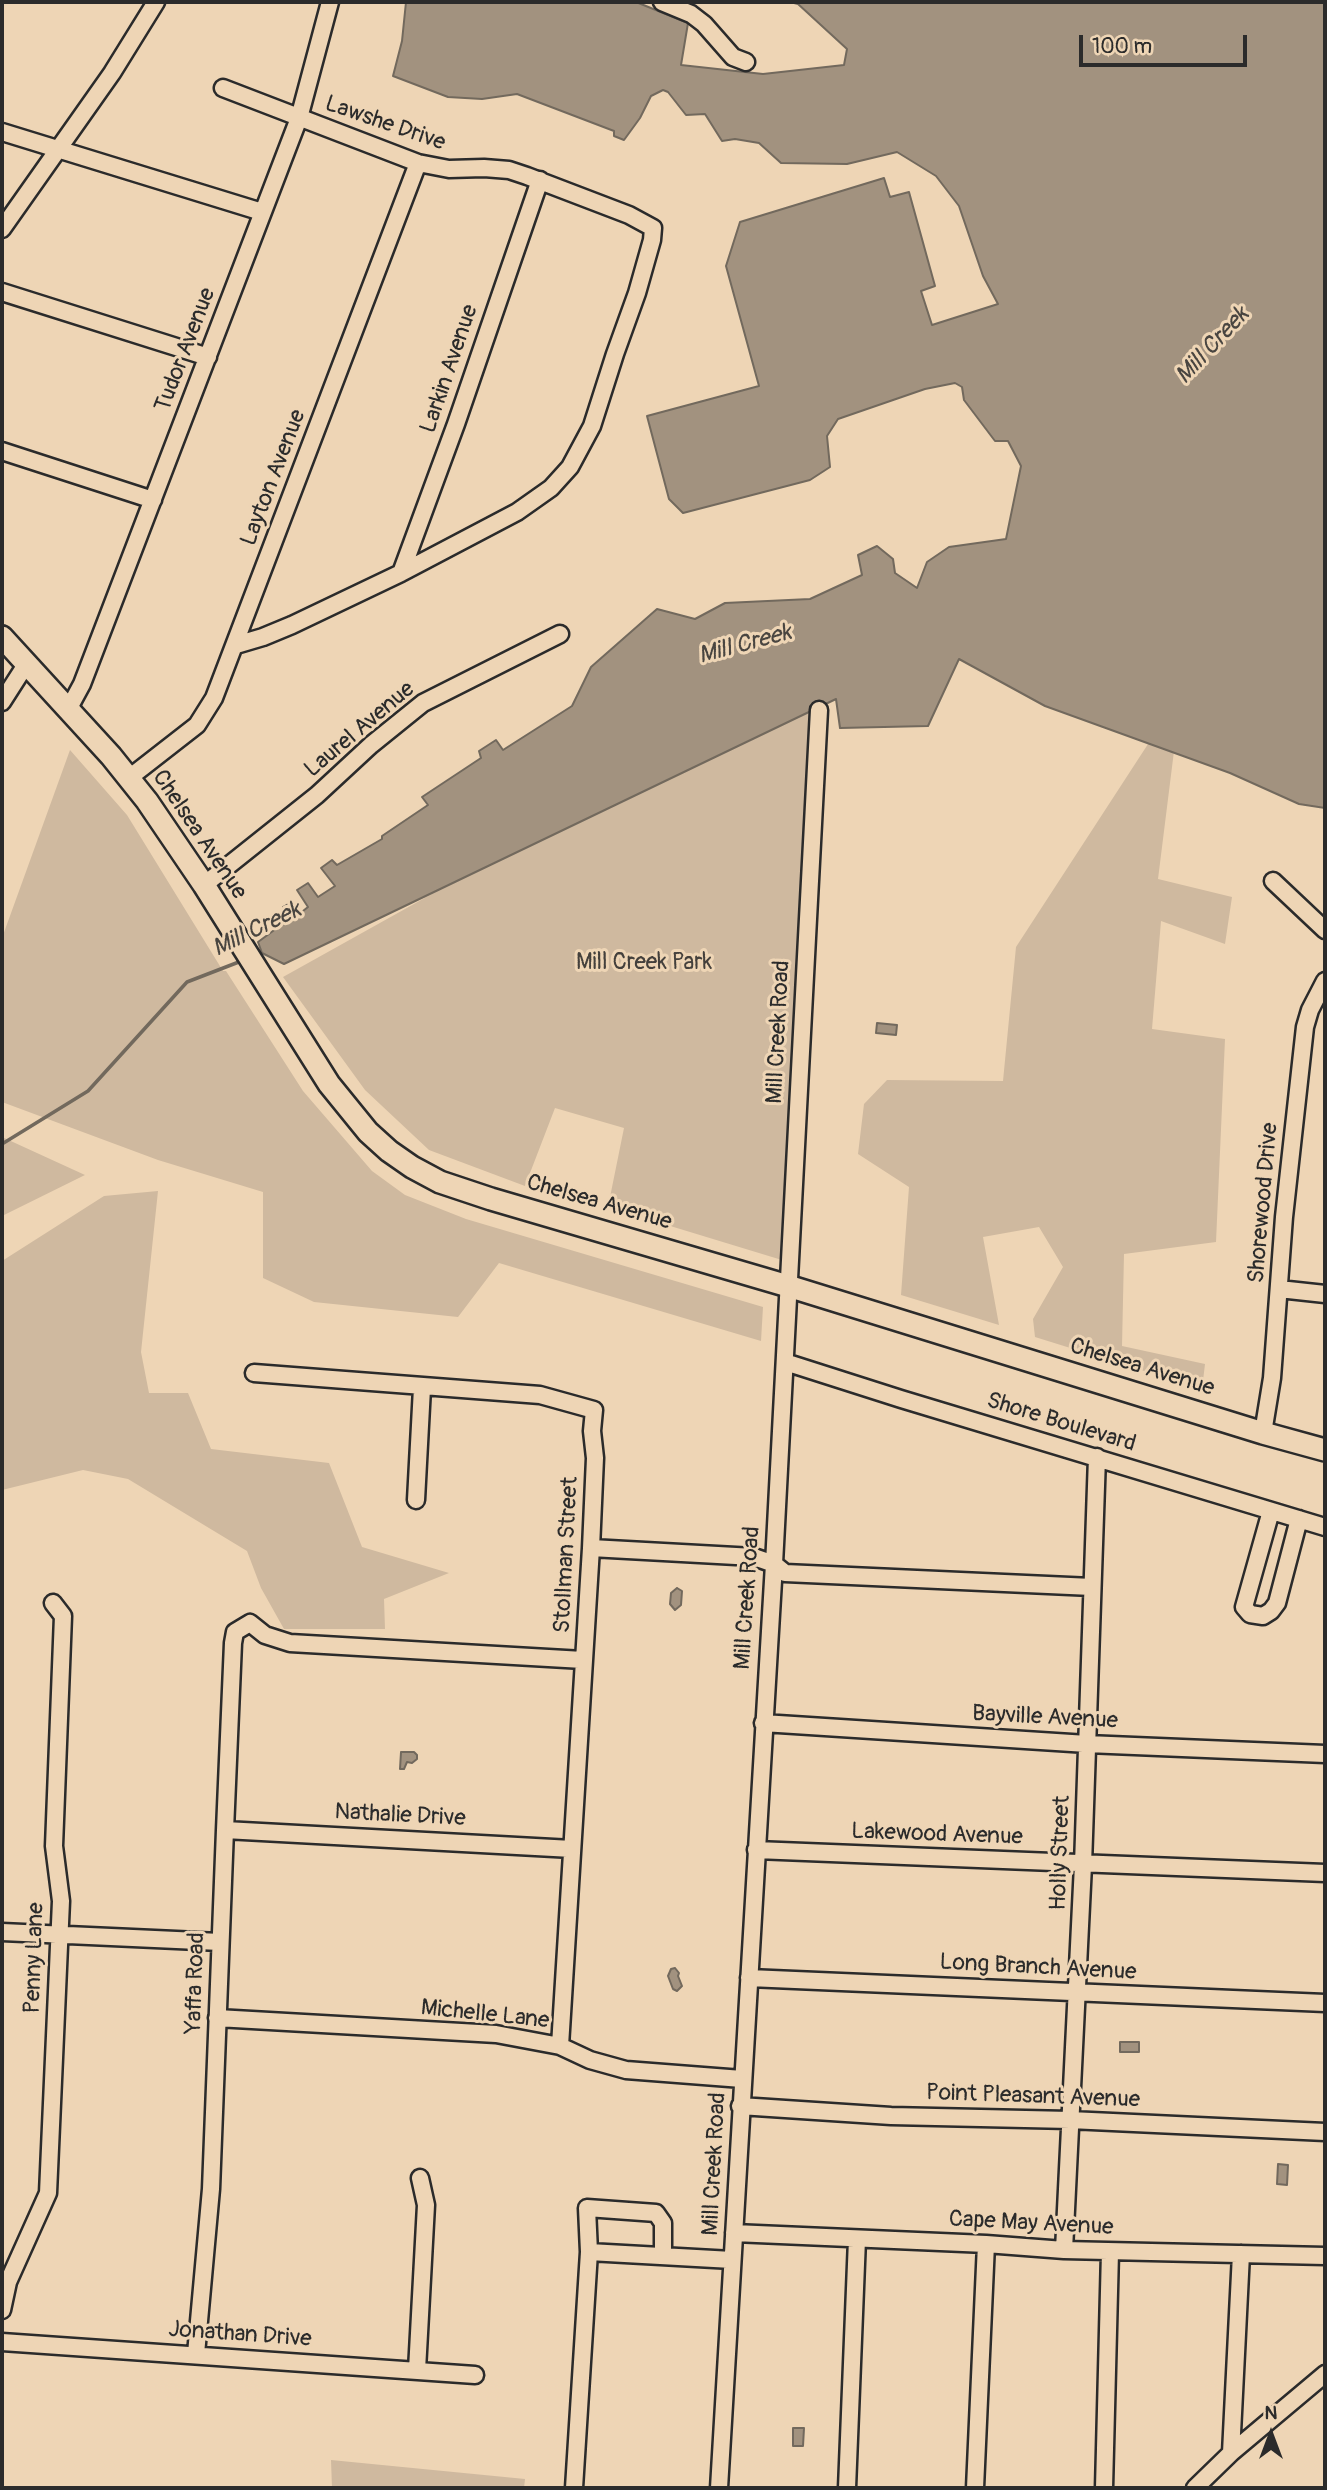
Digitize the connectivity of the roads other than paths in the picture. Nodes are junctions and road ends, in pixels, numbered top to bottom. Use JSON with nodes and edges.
{"nodes":[{"id":1,"x":156,"y":2,"type":"edge"},
{"id":2,"x":330,"y":2,"type":"edge"},
{"id":3,"x":662,"y":2,"type":"edge"},
{"id":4,"x":746,"y":62,"type":"dead end"},
{"id":5,"x":223,"y":88,"type":"dead end"},
{"id":6,"x":299,"y":118,"type":"junction"},
{"id":7,"x":2,"y":132,"type":"edge"},
{"id":8,"x":58,"y":149,"type":"junction"},
{"id":9,"x":418,"y":163,"type":"junction"},
{"id":10,"x":540,"y":180,"type":"junction"},
{"id":11,"x":262,"y":212,"type":"junction"},
{"id":12,"x":2,"y":229,"type":"edge"},
{"id":13,"x":2,"y":292,"type":"edge"},
{"id":14,"x":208,"y":357,"type":"junction"},
{"id":15,"x":2,"y":450,"type":"edge"},
{"id":16,"x":153,"y":500,"type":"junction"},
{"id":17,"x":401,"y":573,"type":"junction"},
{"id":18,"x":560,"y":634,"type":"dead end"},
{"id":19,"x":2,"y":637,"type":"edge"},
{"id":20,"x":236,"y":645,"type":"junction"},
{"id":21,"x":27,"y":663,"type":"junction"},
{"id":22,"x":2,"y":702,"type":"edge"},
{"id":23,"x":69,"y":708,"type":"junction"},
{"id":24,"x":819,"y":710,"type":"dead end"},
{"id":25,"x":129,"y":778,"type":"junction"},
{"id":26,"x":1273,"y":881,"type":"dead end"},
{"id":27,"x":204,"y":886,"type":"junction"},
{"id":28,"x":1325,"y":930,"type":"edge"},
{"id":29,"x":1325,"y":981,"type":"edge"},
{"id":30,"x":789,"y":1286,"type":"junction"},
{"id":31,"x":1279,"y":1289,"type":"junction"},
{"id":32,"x":1325,"y":1294,"type":"edge"},
{"id":33,"x":785,"y":1362,"type":"junction"},
{"id":34,"x":254,"y":1373,"type":"dead end"},
{"id":35,"x":422,"y":1388,"type":"junction"},
{"id":36,"x":1263,"y":1433,"type":"junction"},
{"id":37,"x":1325,"y":1450,"type":"edge"},
{"id":38,"x":1097,"y":1457,"type":"junction"},
{"id":39,"x":416,"y":1500,"type":"dead end"},
{"id":40,"x":1271,"y":1511,"type":"junction"},
{"id":41,"x":1299,"y":1519,"type":"junction"},
{"id":42,"x":1325,"y":1527,"type":"edge"},
{"id":43,"x":591,"y":1548,"type":"junction"},
{"id":44,"x":774,"y":1564,"type":"junction"},
{"id":45,"x":1092,"y":1587,"type":"junction"},
{"id":46,"x":53,"y":1603,"type":"dead end"},
{"id":47,"x":583,"y":1660,"type":"junction"},
{"id":48,"x":763,"y":1723,"type":"junction"},
{"id":49,"x":1087,"y":1744,"type":"junction"},
{"id":50,"x":1325,"y":1754,"type":"edge"},
{"id":51,"x":225,"y":1829,"type":"junction"},
{"id":52,"x":572,"y":1849,"type":"junction"},
{"id":53,"x":756,"y":1850,"type":"junction"},
{"id":54,"x":1083,"y":1864,"type":"junction"},
{"id":55,"x":1325,"y":1873,"type":"edge"},
{"id":56,"x":2,"y":1932,"type":"edge"},
{"id":57,"x":60,"y":1934,"type":"junction"},
{"id":58,"x":220,"y":1942,"type":"junction"},
{"id":59,"x":749,"y":1978,"type":"junction"},
{"id":60,"x":1077,"y":1993,"type":"junction"},
{"id":61,"x":1325,"y":2003,"type":"edge"},
{"id":62,"x":217,"y":2018,"type":"junction"},
{"id":63,"x":559,"y":2046,"type":"junction"},
{"id":64,"x":742,"y":2079,"type":"junction"},
{"id":65,"x":740,"y":2106,"type":"junction"},
{"id":66,"x":1070,"y":2120,"type":"junction"},
{"id":67,"x":1325,"y":2132,"type":"edge"},
{"id":68,"x":420,"y":2178,"type":"dead end"},
{"id":69,"x":734,"y":2233,"type":"junction"},
{"id":70,"x":856,"y":2239,"type":"junction"},
{"id":71,"x":986,"y":2244,"type":"junction"},
{"id":72,"x":1064,"y":2250,"type":"junction"},
{"id":73,"x":589,"y":2252,"type":"junction"},
{"id":74,"x":1110,"y":2252,"type":"junction"},
{"id":75,"x":1241,"y":2254,"type":"junction"},
{"id":76,"x":663,"y":2256,"type":"junction"},
{"id":77,"x":1325,"y":2256,"type":"edge"},
{"id":78,"x":732,"y":2260,"type":"junction"},
{"id":79,"x":2,"y":2309,"type":"edge"},
{"id":80,"x":2,"y":2342,"type":"edge"},
{"id":81,"x":196,"y":2354,"type":"junction"},
{"id":82,"x":417,"y":2370,"type":"junction"},
{"id":83,"x":1325,"y":2374,"type":"edge"},
{"id":84,"x":475,"y":2375,"type":"dead end"},
{"id":85,"x":1231,"y":2453,"type":"junction"},
{"id":86,"x":574,"y":2488,"type":"edge"},
{"id":87,"x":719,"y":2488,"type":"edge"},
{"id":88,"x":847,"y":2488,"type":"edge"},
{"id":89,"x":975,"y":2488,"type":"edge"},
{"id":90,"x":1104,"y":2488,"type":"edge"},
{"id":91,"x":1195,"y":2488,"type":"edge"}],
"edges":[{"from":1,"to":8,"type":"street"},
{"from":2,"to":6,"type":"street","name":"Tudor Avenue"},
{"from":3,"to":4,"type":"street"},
{"from":5,"to":6,"type":"street","name":"Lawshe Drive"},
{"from":6,"to":9,"type":"street","name":"Lawshe Drive"},
{"from":6,"to":11,"type":"street","name":"Tudor Avenue"},
{"from":7,"to":8,"type":"street"},
{"from":8,"to":11,"type":"street"},
{"from":8,"to":12,"type":"street"},
{"from":9,"to":10,"type":"street","name":"Lawshe Drive"},
{"from":9,"to":20,"type":"street","name":"Layton Avenue"},
{"from":10,"to":17,"type":"street","name":"Larkin Avenue"},
{"from":10,"to":17,"type":"street","name":"Lawshe Drive"},
{"from":11,"to":14,"type":"street","name":"Tudor Avenue"},
{"from":13,"to":14,"type":"street"},
{"from":14,"to":16,"type":"street","name":"Tudor Avenue"},
{"from":15,"to":16,"type":"street"},
{"from":16,"to":23,"type":"street","name":"Tudor Avenue"},
{"from":17,"to":20,"type":"street"},
{"from":18,"to":27,"type":"street","name":"Laurel Avenue"},
{"from":19,"to":21,"type":"main road","name":"Chelsea Avenue"},
{"from":20,"to":25,"type":"street","name":"Layton Avenue"},
{"from":21,"to":22,"type":"street"},
{"from":21,"to":23,"type":"main road","name":"Chelsea Avenue"},
{"from":23,"to":25,"type":"main road","name":"Chelsea Avenue"},
{"from":24,"to":30,"type":"street","name":"Mill Creek Road"},
{"from":25,"to":27,"type":"main road","name":"Chelsea Avenue"},
{"from":26,"to":28,"type":"street"},
{"from":27,"to":30,"type":"main road","name":"Chelsea Avenue"},
{"from":29,"to":31,"type":"street","name":"Shorewood Drive"},
{"from":30,"to":33,"type":"street","name":"Mill Creek Road"},
{"from":30,"to":36,"type":"main road","name":"Chelsea Avenue"},
{"from":31,"to":32,"type":"street"},
{"from":31,"to":36,"type":"street","name":"Shorewood Drive"},
{"from":33,"to":38,"type":"street","name":"Shore Boulevard"},
{"from":33,"to":44,"type":"street","name":"Mill Creek Road"},
{"from":34,"to":35,"type":"street","name":"Stollman Street"},
{"from":35,"to":39,"type":"street"},
{"from":35,"to":43,"type":"street","name":"Stollman Street"},
{"from":36,"to":37,"type":"main road","name":"Chelsea Avenue"},
{"from":38,"to":40,"type":"street","name":"Shore Boulevard"},
{"from":38,"to":45,"type":"street","name":"Holly Street"},
{"from":40,"to":41,"type":"street","name":"Shore Boulevard"},
{"from":40,"to":41,"type":"street"},
{"from":41,"to":42,"type":"street","name":"Shore Boulevard"},
{"from":43,"to":44,"type":"street"},
{"from":43,"to":47,"type":"street","name":"Stollman Street"},
{"from":44,"to":45,"type":"street"},
{"from":44,"to":48,"type":"street","name":"Mill Creek Road"},
{"from":45,"to":49,"type":"street","name":"Holly Street"},
{"from":46,"to":57,"type":"street","name":"Penny Lane"},
{"from":47,"to":51,"type":"street","name":"Yaffa Road"},
{"from":47,"to":52,"type":"street","name":"Stollman Street"},
{"from":48,"to":49,"type":"street","name":"Bayville Avenue"},
{"from":48,"to":53,"type":"street","name":"Mill Creek Road"},
{"from":49,"to":50,"type":"street","name":"Bayville Avenue"},
{"from":49,"to":54,"type":"street","name":"Holly Street"},
{"from":51,"to":52,"type":"street","name":"Nathalie Drive"},
{"from":51,"to":58,"type":"street","name":"Yaffa Road"},
{"from":52,"to":63,"type":"street","name":"Stollman Street"},
{"from":53,"to":54,"type":"street","name":"Lakewood Avenue"},
{"from":53,"to":59,"type":"street","name":"Mill Creek Road"},
{"from":54,"to":55,"type":"street","name":"Lakewood Avenue"},
{"from":54,"to":60,"type":"street","name":"Holly Street"},
{"from":56,"to":57,"type":"street"},
{"from":57,"to":58,"type":"street"},
{"from":57,"to":79,"type":"street","name":"Penny Lane"},
{"from":58,"to":62,"type":"street","name":"Yaffa Road"},
{"from":59,"to":60,"type":"street","name":"Long Branch Avenue"},
{"from":59,"to":64,"type":"street","name":"Mill Creek Road"},
{"from":60,"to":61,"type":"street","name":"Long Branch Avenue"},
{"from":60,"to":66,"type":"street","name":"Holly Street"},
{"from":62,"to":63,"type":"street","name":"Michelle Lane"},
{"from":62,"to":81,"type":"street","name":"Yaffa Road"},
{"from":63,"to":64,"type":"street","name":"Michelle Lane"},
{"from":64,"to":65,"type":"street","name":"Mill Creek Road"},
{"from":65,"to":66,"type":"street","name":"Point Pleasant Avenue"},
{"from":65,"to":69,"type":"street","name":"Mill Creek Road"},
{"from":66,"to":67,"type":"street","name":"Point Pleasant Avenue"},
{"from":66,"to":72,"type":"street","name":"Holly Street"},
{"from":68,"to":82,"type":"street"},
{"from":69,"to":70,"type":"street","name":"Cape May Avenue"},
{"from":69,"to":78,"type":"street","name":"Mill Creek Road"},
{"from":70,"to":71,"type":"street","name":"Cape May Avenue"},
{"from":70,"to":88,"type":"street"},
{"from":71,"to":72,"type":"street","name":"Cape May Avenue"},
{"from":71,"to":89,"type":"street"},
{"from":72,"to":74,"type":"street","name":"Cape May Avenue"},
{"from":73,"to":76,"type":"street"},
{"from":73,"to":76,"type":"street"},
{"from":73,"to":86,"type":"street"},
{"from":74,"to":75,"type":"street","name":"Cape May Avenue"},
{"from":74,"to":90,"type":"street"},
{"from":75,"to":77,"type":"street","name":"Cape May Avenue"},
{"from":75,"to":85,"type":"street"},
{"from":76,"to":78,"type":"street"},
{"from":78,"to":87,"type":"street","name":"Mill Creek Road"},
{"from":80,"to":81,"type":"street","name":"Jonathan Drive"},
{"from":81,"to":82,"type":"street","name":"Jonathan Drive"},
{"from":82,"to":84,"type":"street","name":"Jonathan Drive"},
{"from":83,"to":85,"type":"street"},
{"from":85,"to":91,"type":"street"}]}
